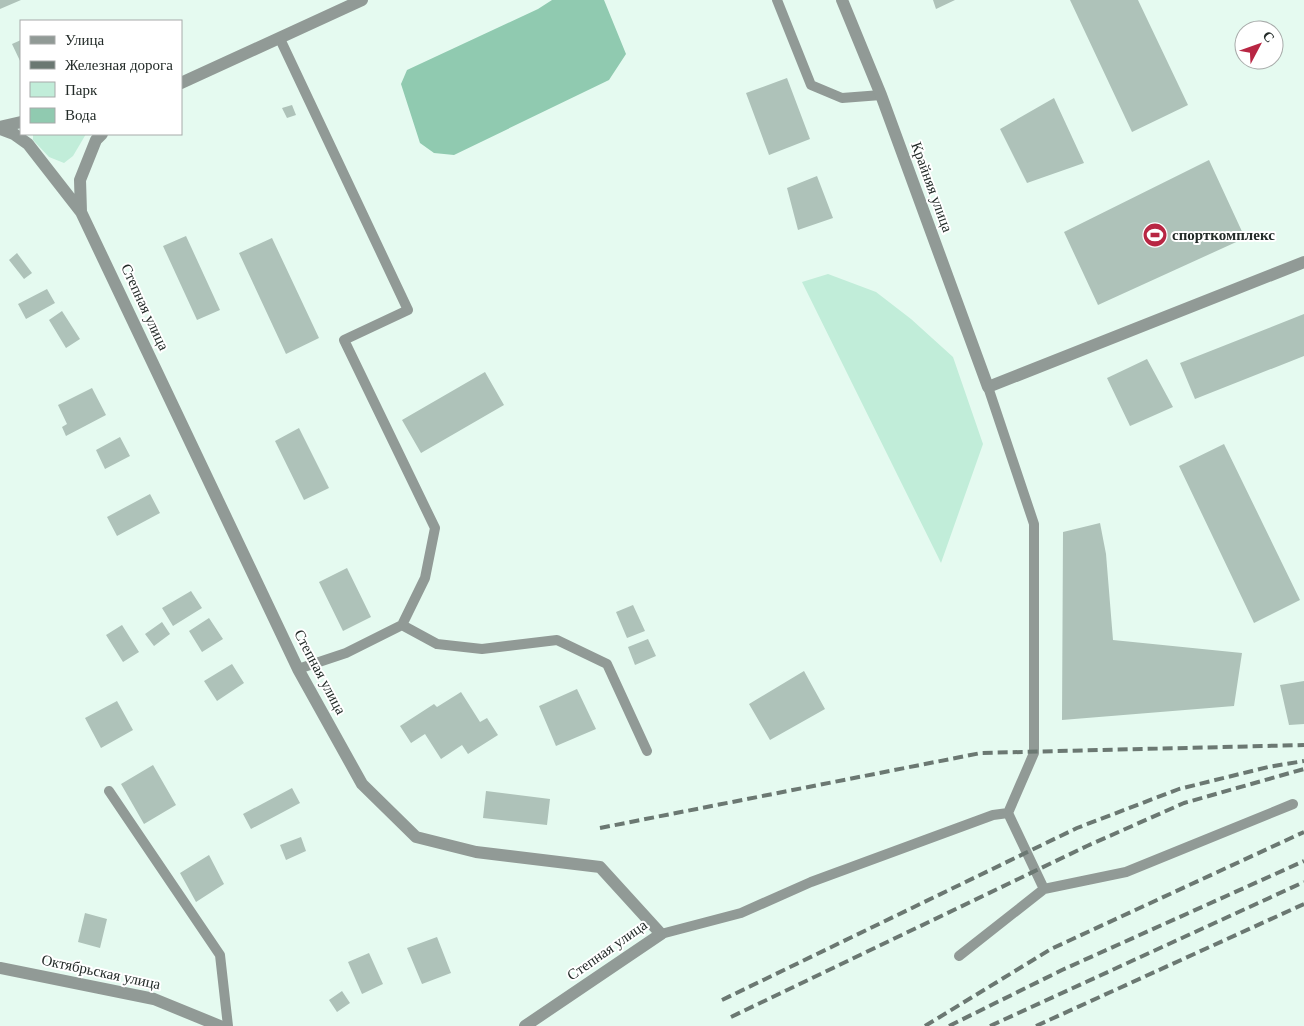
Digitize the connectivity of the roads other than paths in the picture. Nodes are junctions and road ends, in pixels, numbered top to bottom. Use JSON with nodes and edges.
{"nodes":[{"id":1,"x":362,"y":0,"type":"edge"},
{"id":2,"x":777,"y":0,"type":"edge"},
{"id":3,"x":842,"y":0,"type":"edge"},
{"id":4,"x":280,"y":39,"type":"junction"},
{"id":5,"x":182,"y":83,"type":"edge"},
{"id":6,"x":881,"y":95,"type":"junction"},
{"id":7,"x":20,"y":122,"type":"edge"},
{"id":8,"x":0,"y":128,"type":"edge"},
{"id":9,"x":101,"y":135,"type":"edge"},
{"id":10,"x":81,"y":212,"type":"junction"},
{"id":11,"x":1304,"y":262,"type":"edge"},
{"id":12,"x":988,"y":387,"type":"junction"},
{"id":13,"x":402,"y":625,"type":"junction"},
{"id":14,"x":298,"y":669,"type":"junction"},
{"id":15,"x":647,"y":751,"type":"dead end"},
{"id":16,"x":109,"y":792,"type":"dead end"},
{"id":17,"x":1293,"y":804,"type":"dead end"},
{"id":18,"x":1008,"y":813,"type":"junction"},
{"id":19,"x":1044,"y":889,"type":"junction"},
{"id":20,"x":661,"y":934,"type":"junction"},
{"id":21,"x":959,"y":956,"type":"dead end"},
{"id":22,"x":0,"y":968,"type":"edge"},
{"id":23,"x":220,"y":1026,"type":"edge"},
{"id":24,"x":228,"y":1026,"type":"edge"},
{"id":25,"x":525,"y":1026,"type":"edge"}],
"edges":[{"from":1,"to":4,"type":"street"},
{"from":2,"to":6,"type":"lane"},
{"from":3,"to":6,"type":"street","name":"Крайняя улица"},
{"from":4,"to":5,"type":"street"},
{"from":4,"to":13,"type":"lane"},
{"from":6,"to":12,"type":"street","name":"Крайняя улица"},
{"from":7,"to":8,"type":"street"},
{"from":8,"to":10,"type":"street","name":"Степная улица"},
{"from":9,"to":10,"type":"street"},
{"from":10,"to":14,"type":"street","name":"Степная улица"},
{"from":11,"to":12,"type":"street"},
{"from":12,"to":18,"type":"lane"},
{"from":13,"to":14,"type":"lane"},
{"from":13,"to":15,"type":"lane"},
{"from":14,"to":20,"type":"street","name":"Степная улица"},
{"from":16,"to":24,"type":"lane"},
{"from":17,"to":19,"type":"lane"},
{"from":18,"to":19,"type":"lane"},
{"from":18,"to":20,"type":"lane"},
{"from":19,"to":21,"type":"lane"},
{"from":20,"to":25,"type":"street","name":"Степная улица"},
{"from":22,"to":23,"type":"street","name":"Октябрьская улица"}]}
